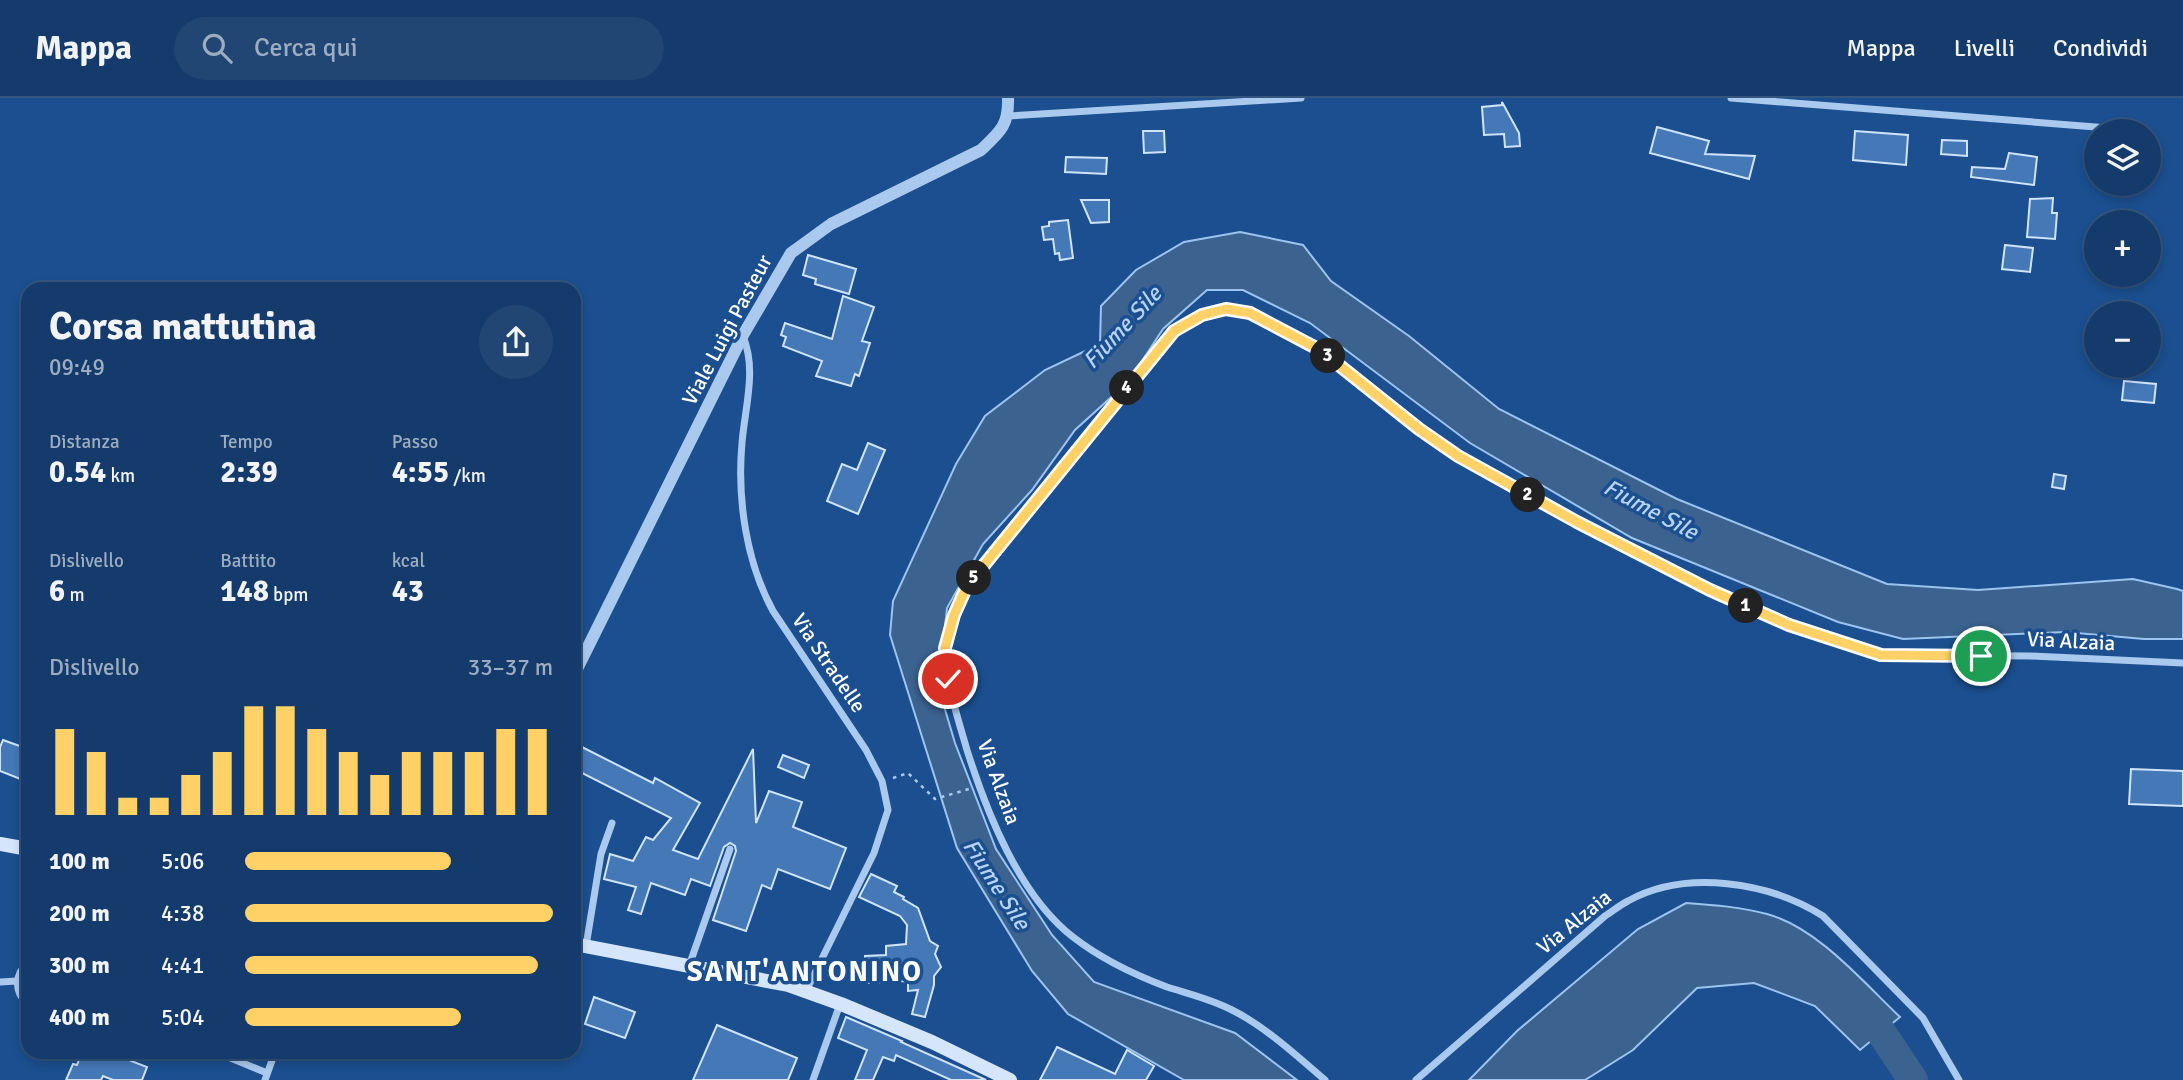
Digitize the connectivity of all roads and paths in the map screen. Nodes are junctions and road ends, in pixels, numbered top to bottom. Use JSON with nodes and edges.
{"nodes":[{"id":1,"x":1008,"y":98,"type":"edge"},
{"id":2,"x":1301,"y":98,"type":"edge"},
{"id":3,"x":1731,"y":98,"type":"edge"},
{"id":4,"x":1008,"y":116,"type":"junction"},
{"id":5,"x":2084,"y":126,"type":"edge"},
{"id":6,"x":743,"y":335,"type":"junction"},
{"id":7,"x":581,"y":661,"type":"edge"},
{"id":8,"x":2183,"y":663,"type":"edge"},
{"id":9,"x":883,"y":781,"type":"junction"},
{"id":10,"x":976,"y":786,"type":"dead end"},
{"id":11,"x":612,"y":823,"type":"dead end"},
{"id":12,"x":0,"y":844,"type":"edge"},
{"id":13,"x":21,"y":848,"type":"edge"},
{"id":14,"x":730,"y":849,"type":"dead end"},
{"id":15,"x":581,"y":942,"type":"edge"},
{"id":16,"x":581,"y":946,"type":"edge"},
{"id":17,"x":689,"y":966,"type":"junction"},
{"id":18,"x":21,"y":971,"type":"edge"},
{"id":19,"x":17,"y":981,"type":"junction"},
{"id":20,"x":0,"y":982,"type":"edge"},
{"id":21,"x":806,"y":991,"type":"junction"},
{"id":22,"x":21,"y":998,"type":"edge"},
{"id":23,"x":841,"y":1004,"type":"junction"},
{"id":24,"x":230,"y":1059,"type":"edge"},
{"id":25,"x":272,"y":1059,"type":"edge"},
{"id":26,"x":266,"y":1077,"type":"edge"},
{"id":27,"x":813,"y":1080,"type":"edge"},
{"id":28,"x":1010,"y":1080,"type":"edge"},
{"id":29,"x":1325,"y":1080,"type":"edge"},
{"id":30,"x":1416,"y":1080,"type":"edge"},
{"id":31,"x":1959,"y":1080,"type":"edge"}],
"edges":[{"from":1,"to":4,"type":"street"},
{"from":2,"to":4,"type":"street"},
{"from":3,"to":5,"type":"street"},
{"from":4,"to":6,"type":"street","name":"Viale Luigi Pasteur"},
{"from":6,"to":7,"type":"street","name":"Viale Luigi Pasteur"},
{"from":6,"to":9,"type":"street","name":"Via Stradelle"},
{"from":8,"to":29,"type":"street","name":"Via Alzaia"},
{"from":9,"to":10,"type":"path"},
{"from":9,"to":21,"type":"street","name":"Via Stradelle"},
{"from":11,"to":15,"type":"street"},
{"from":12,"to":13,"type":"main road"},
{"from":14,"to":17,"type":"street"},
{"from":16,"to":17,"type":"main road"},
{"from":17,"to":21,"type":"main road"},
{"from":18,"to":19,"type":"street"},
{"from":19,"to":20,"type":"street"},
{"from":19,"to":22,"type":"street"},
{"from":21,"to":23,"type":"main road"},
{"from":23,"to":27,"type":"street"},
{"from":23,"to":28,"type":"main road"},
{"from":24,"to":26,"type":"street"},
{"from":25,"to":26,"type":"street"},
{"from":30,"to":31,"type":"street","name":"Via Alzaia"}]}
